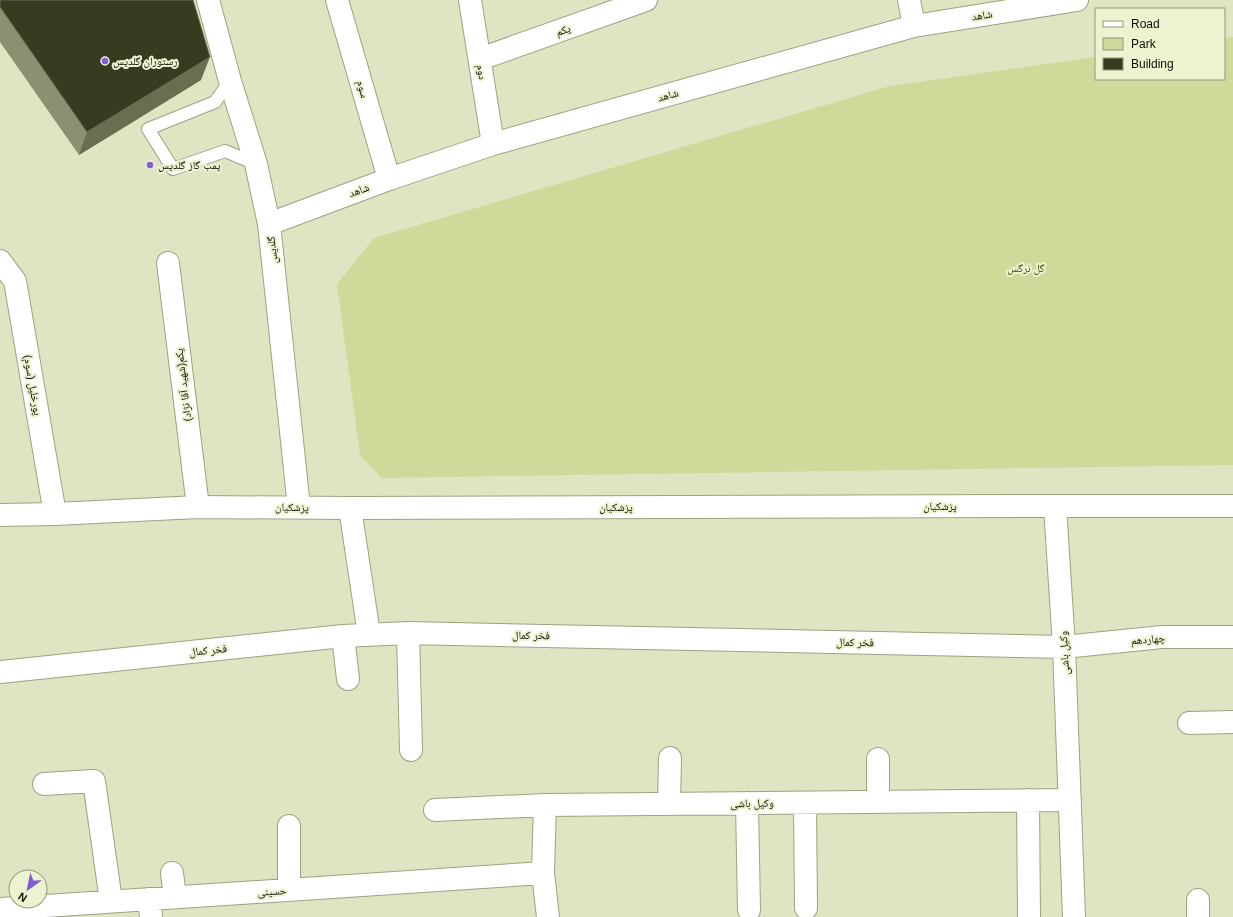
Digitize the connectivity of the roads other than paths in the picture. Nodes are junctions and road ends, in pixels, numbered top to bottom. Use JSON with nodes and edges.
{"nodes":[{"id":1,"x":208,"y":0,"type":"edge"},
{"id":2,"x":337,"y":0,"type":"edge"},
{"id":3,"x":470,"y":0,"type":"edge"},
{"id":4,"x":646,"y":0,"type":"edge"},
{"id":5,"x":909,"y":0,"type":"edge"},
{"id":6,"x":1077,"y":0,"type":"edge"},
{"id":7,"x":914,"y":26,"type":"junction"},
{"id":8,"x":480,"y":59,"type":"junction"},
{"id":9,"x":230,"y":81,"type":"junction"},
{"id":10,"x":493,"y":144,"type":"junction"},
{"id":11,"x":256,"y":164,"type":"junction"},
{"id":12,"x":389,"y":179,"type":"junction"},
{"id":13,"x":269,"y":224,"type":"junction"},
{"id":14,"x":0,"y":261,"type":"edge"},
{"id":15,"x":168,"y":263,"type":"dead end"},
{"id":16,"x":1055,"y":506,"type":"junction"},
{"id":17,"x":1233,"y":506,"type":"edge"},
{"id":18,"x":198,"y":507,"type":"junction"},
{"id":19,"x":299,"y":507,"type":"junction"},
{"id":20,"x":350,"y":508,"type":"junction"},
{"id":21,"x":55,"y":514,"type":"junction"},
{"id":22,"x":0,"y":515,"type":"edge"},
{"id":23,"x":408,"y":633,"type":"junction"},
{"id":24,"x":369,"y":634,"type":"junction"},
{"id":25,"x":343,"y":636,"type":"junction"},
{"id":26,"x":1233,"y":637,"type":"edge"},
{"id":27,"x":1064,"y":647,"type":"junction"},
{"id":28,"x":0,"y":672,"type":"edge"},
{"id":29,"x":348,"y":679,"type":"dead end"},
{"id":30,"x":1233,"y":722,"type":"edge"},
{"id":31,"x":1189,"y":723,"type":"dead end"},
{"id":32,"x":411,"y":750,"type":"dead end"},
{"id":33,"x":670,"y":758,"type":"dead end"},
{"id":34,"x":878,"y":759,"type":"dead end"},
{"id":35,"x":44,"y":784,"type":"dead end"},
{"id":36,"x":1028,"y":800,"type":"junction"},
{"id":37,"x":1070,"y":800,"type":"junction"},
{"id":38,"x":878,"y":802,"type":"junction"},
{"id":39,"x":747,"y":803,"type":"junction"},
{"id":40,"x":805,"y":803,"type":"junction"},
{"id":41,"x":669,"y":804,"type":"junction"},
{"id":42,"x":545,"y":805,"type":"junction"},
{"id":43,"x":435,"y":810,"type":"dead end"},
{"id":44,"x":289,"y":826,"type":"dead end"},
{"id":45,"x":172,"y":873,"type":"dead end"},
{"id":46,"x":543,"y":873,"type":"junction"},
{"id":47,"x":288,"y":890,"type":"junction"},
{"id":48,"x":175,"y":897,"type":"junction"},
{"id":49,"x":111,"y":902,"type":"junction"},
{"id":50,"x":150,"y":908,"type":"edge"},
{"id":51,"x":806,"y":908,"type":"dead end"},
{"id":52,"x":0,"y":909,"type":"edge"},
{"id":53,"x":749,"y":910,"type":"dead end"},
{"id":54,"x":548,"y":917,"type":"edge"},
{"id":55,"x":1029,"y":917,"type":"edge"},
{"id":56,"x":1074,"y":917,"type":"edge"}],
"edges":[{"from":1,"to":9,"type":"street","name":"گلدیس"},
{"from":2,"to":12,"type":"street","name":"سوم"},
{"from":3,"to":8,"type":"street","name":"دوم"},
{"from":4,"to":8,"type":"street","name":"یکم"},
{"from":5,"to":7,"type":"street"},
{"from":6,"to":7,"type":"street","name":"شاهد"},
{"from":7,"to":10,"type":"street","name":"شاهد"},
{"from":8,"to":10,"type":"street","name":"دوم"},
{"from":9,"to":11,"type":"street","name":"گلدیس"},
{"from":9,"to":11,"type":"lane"},
{"from":10,"to":12,"type":"street","name":"شاهد"},
{"from":11,"to":13,"type":"street","name":"گلدیس"},
{"from":12,"to":13,"type":"street","name":"شاهد"},
{"from":13,"to":19,"type":"street","name":"گلدیس"},
{"from":14,"to":21,"type":"street","name":"پورخلیل (سوم)"},
{"from":15,"to":18,"type":"street","name":"یکم(شهید آقا نژاد)"},
{"from":16,"to":17,"type":"street","name":"پزشکیان"},
{"from":16,"to":20,"type":"street","name":"پزشکیان"},
{"from":16,"to":27,"type":"street","name":"وکیل باشی"},
{"from":18,"to":19,"type":"street","name":"پزشکیان"},
{"from":18,"to":21,"type":"street","name":"پزشکیان"},
{"from":19,"to":20,"type":"street","name":"پزشکیان"},
{"from":20,"to":24,"type":"street"},
{"from":21,"to":22,"type":"street","name":"پزشکیان"},
{"from":23,"to":24,"type":"street","name":"فخر کمال"},
{"from":23,"to":27,"type":"street","name":"فخر کمال"},
{"from":23,"to":32,"type":"street"},
{"from":24,"to":25,"type":"street","name":"فخر کمال"},
{"from":25,"to":28,"type":"street","name":"فخر کمال"},
{"from":25,"to":29,"type":"street"},
{"from":26,"to":27,"type":"street","name":"چهاردهم"},
{"from":27,"to":37,"type":"street","name":"وکیل باشی"},
{"from":30,"to":31,"type":"street"},
{"from":33,"to":41,"type":"street"},
{"from":34,"to":38,"type":"street"},
{"from":35,"to":49,"type":"street"},
{"from":36,"to":37,"type":"street","name":"وکیل باشی"},
{"from":36,"to":38,"type":"street","name":"وکیل باشی"},
{"from":36,"to":55,"type":"street"},
{"from":37,"to":56,"type":"street","name":"وکیل باشی"},
{"from":38,"to":40,"type":"street","name":"وکیل باشی"},
{"from":39,"to":40,"type":"street","name":"وکیل باشی"},
{"from":39,"to":41,"type":"street","name":"وکیل باشی"},
{"from":39,"to":53,"type":"street"},
{"from":40,"to":51,"type":"street"},
{"from":41,"to":42,"type":"street","name":"وکیل باشی"},
{"from":42,"to":43,"type":"street","name":"وکیل باشی"},
{"from":42,"to":46,"type":"street"},
{"from":44,"to":47,"type":"street"},
{"from":45,"to":48,"type":"street"},
{"from":46,"to":47,"type":"street","name":"حسینی"},
{"from":46,"to":54,"type":"street"},
{"from":47,"to":48,"type":"street","name":"حسینی"},
{"from":48,"to":50,"type":"street","name":"حسینی"},
{"from":49,"to":50,"type":"street","name":"حسینی"},
{"from":49,"to":52,"type":"street","name":"حسینی"}]}
